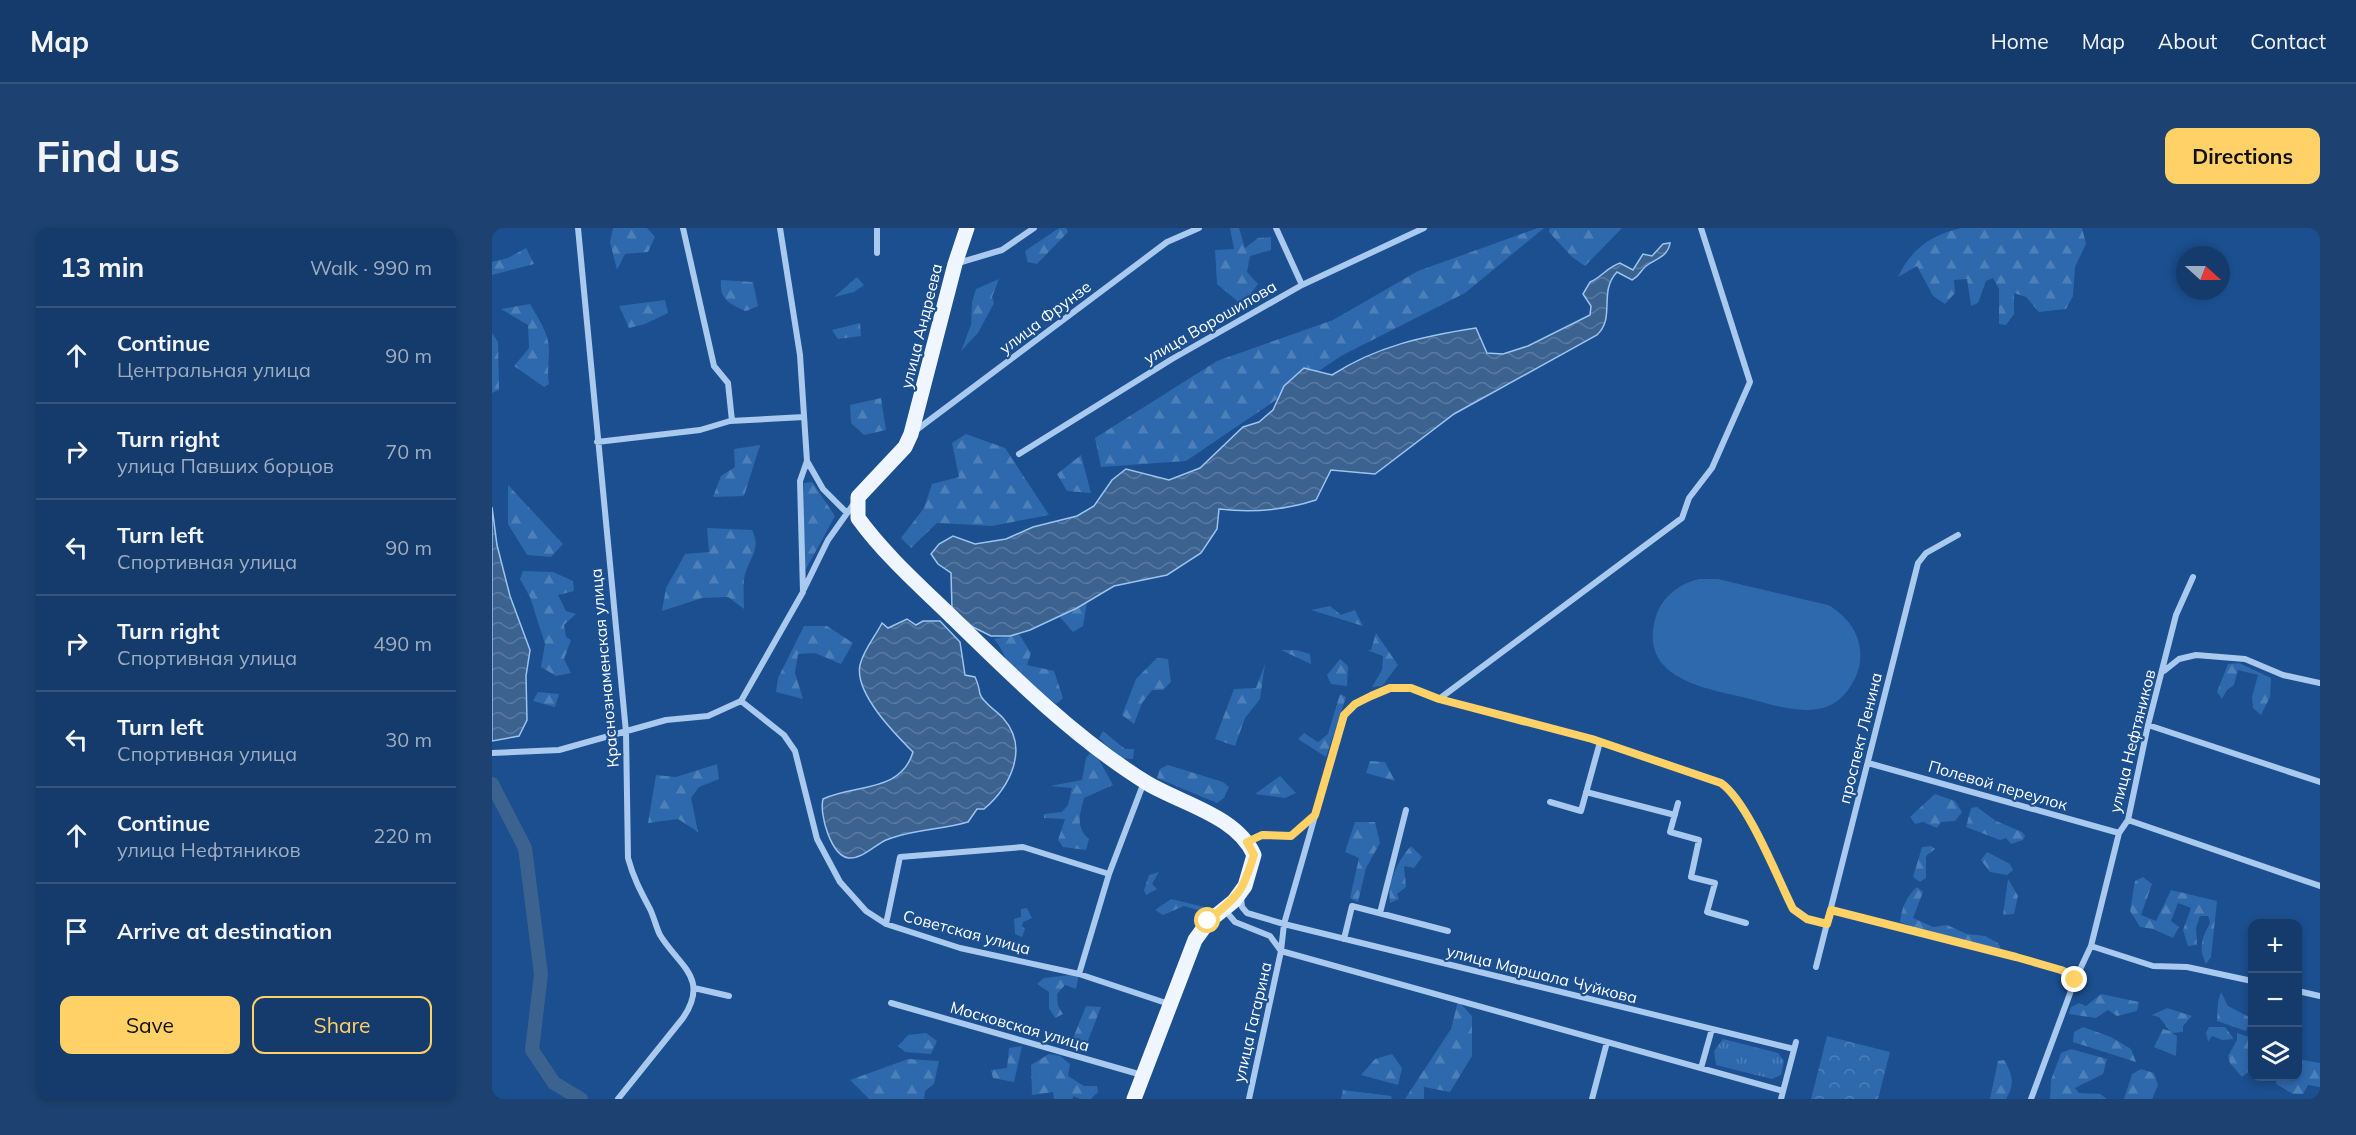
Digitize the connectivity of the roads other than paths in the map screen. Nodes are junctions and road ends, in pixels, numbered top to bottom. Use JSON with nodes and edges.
{"nodes":[{"id":1,"x":578,"y":228,"type":"edge"},
{"id":2,"x":683,"y":228,"type":"edge"},
{"id":3,"x":780,"y":228,"type":"edge"},
{"id":4,"x":877,"y":228,"type":"edge"},
{"id":5,"x":967,"y":228,"type":"edge"},
{"id":6,"x":1034,"y":228,"type":"edge"},
{"id":7,"x":1199,"y":228,"type":"edge"},
{"id":8,"x":1276,"y":228,"type":"edge"},
{"id":9,"x":1424,"y":228,"type":"edge"},
{"id":10,"x":1701,"y":228,"type":"edge"},
{"id":11,"x":877,"y":254,"type":"dead end"},
{"id":12,"x":955,"y":264,"type":"junction"},
{"id":13,"x":1302,"y":285,"type":"junction"},
{"id":14,"x":804,"y":417,"type":"junction"},
{"id":15,"x":732,"y":421,"type":"junction"},
{"id":16,"x":911,"y":434,"type":"junction"},
{"id":17,"x":597,"y":442,"type":"junction"},
{"id":18,"x":1018,"y":454,"type":"dead end"},
{"id":19,"x":807,"y":461,"type":"junction"},
{"id":20,"x":858,"y":497,"type":"junction"},
{"id":21,"x":847,"y":513,"type":"junction"},
{"id":22,"x":1958,"y":535,"type":"dead end"},
{"id":23,"x":2193,"y":577,"type":"dead end"},
{"id":24,"x":803,"y":592,"type":"junction"},
{"id":25,"x":2164,"y":671,"type":"junction"},
{"id":26,"x":2320,"y":682,"type":"edge"},
{"id":27,"x":1439,"y":699,"type":"junction"},
{"id":28,"x":741,"y":700,"type":"junction"},
{"id":29,"x":2148,"y":725,"type":"junction"},
{"id":30,"x":626,"y":732,"type":"junction"},
{"id":31,"x":1600,"y":742,"type":"junction"},
{"id":32,"x":492,"y":753,"type":"edge"},
{"id":33,"x":1869,"y":763,"type":"junction"},
{"id":34,"x":1145,"y":782,"type":"junction"},
{"id":35,"x":2320,"y":782,"type":"edge"},
{"id":36,"x":1586,"y":792,"type":"junction"},
{"id":37,"x":1550,"y":802,"type":"dead end"},
{"id":38,"x":1678,"y":803,"type":"dead end"},
{"id":39,"x":1406,"y":810,"type":"dead end"},
{"id":40,"x":1675,"y":814,"type":"junction"},
{"id":41,"x":1315,"y":815,"type":"junction"},
{"id":42,"x":2128,"y":820,"type":"junction"},
{"id":43,"x":2119,"y":833,"type":"junction"},
{"id":44,"x":1247,"y":843,"type":"junction"},
{"id":45,"x":1109,"y":874,"type":"junction"},
{"id":46,"x":1245,"y":886,"type":"junction"},
{"id":47,"x":2320,"y":886,"type":"edge"},
{"id":48,"x":1242,"y":907,"type":"junction"},
{"id":49,"x":1223,"y":908,"type":"junction"},
{"id":50,"x":1831,"y":910,"type":"junction"},
{"id":51,"x":1380,"y":913,"type":"junction"},
{"id":52,"x":1208,"y":921,"type":"junction"},
{"id":53,"x":1234,"y":922,"type":"junction"},
{"id":54,"x":1746,"y":923,"type":"dead end"},
{"id":55,"x":886,"y":924,"type":"junction"},
{"id":56,"x":1284,"y":924,"type":"junction"},
{"id":57,"x":1827,"y":924,"type":"junction"},
{"id":58,"x":1448,"y":931,"type":"dead end"},
{"id":59,"x":1344,"y":939,"type":"junction"},
{"id":60,"x":2091,"y":946,"type":"junction"},
{"id":61,"x":1281,"y":951,"type":"junction"},
{"id":62,"x":1816,"y":967,"type":"dead end"},
{"id":63,"x":1079,"y":975,"type":"junction"},
{"id":64,"x":2075,"y":980,"type":"junction"},
{"id":65,"x":2248,"y":980,"type":"edge"},
{"id":66,"x":694,"y":988,"type":"junction"},
{"id":67,"x":2302,"y":992,"type":"edge"},
{"id":68,"x":729,"y":996,"type":"dead end"},
{"id":69,"x":2320,"y":996,"type":"edge"},
{"id":70,"x":891,"y":1003,"type":"dead end"},
{"id":71,"x":1170,"y":1004,"type":"junction"},
{"id":72,"x":1712,"y":1029,"type":"junction"},
{"id":73,"x":1607,"y":1042,"type":"junction"},
{"id":74,"x":1796,"y":1042,"type":"dead end"},
{"id":75,"x":1794,"y":1049,"type":"junction"},
{"id":76,"x":1701,"y":1068,"type":"junction"},
{"id":77,"x":1143,"y":1075,"type":"junction"},
{"id":78,"x":1784,"y":1091,"type":"junction"},
{"id":79,"x":618,"y":1099,"type":"edge"},
{"id":80,"x":1135,"y":1099,"type":"edge"},
{"id":81,"x":1249,"y":1099,"type":"edge"},
{"id":82,"x":1592,"y":1099,"type":"edge"},
{"id":83,"x":1781,"y":1099,"type":"edge"},
{"id":84,"x":2031,"y":1099,"type":"edge"}],
"edges":[{"from":1,"to":17,"type":"street","name":"Краснознаменская улица"},
{"from":2,"to":15,"type":"street"},
{"from":3,"to":14,"type":"street"},
{"from":4,"to":11,"type":"street"},
{"from":5,"to":12,"type":"main road","name":"улица Андреева"},
{"from":6,"to":12,"type":"street"},
{"from":7,"to":16,"type":"street","name":"улица Фрунзе"},
{"from":8,"to":13,"type":"street"},
{"from":9,"to":13,"type":"street","name":"улица Ворошилова"},
{"from":10,"to":27,"type":"street"},
{"from":12,"to":16,"type":"main road","name":"улица Андреева"},
{"from":13,"to":18,"type":"street","name":"улица Ворошилова"},
{"from":14,"to":15,"type":"street"},
{"from":14,"to":19,"type":"street"},
{"from":15,"to":17,"type":"street"},
{"from":16,"to":20,"type":"main road","name":"улица Андреева"},
{"from":17,"to":30,"type":"street","name":"Краснознаменская улица"},
{"from":19,"to":21,"type":"street"},
{"from":19,"to":24,"type":"street"},
{"from":20,"to":21,"type":"street"},
{"from":20,"to":34,"type":"main road"},
{"from":21,"to":24,"type":"street"},
{"from":22,"to":33,"type":"street","name":"проспект Ленина"},
{"from":23,"to":25,"type":"street","name":"улица Нефтяников"},
{"from":24,"to":28,"type":"street"},
{"from":25,"to":26,"type":"street"},
{"from":25,"to":29,"type":"street","name":"улица Нефтяников"},
{"from":27,"to":31,"type":"street","name":"улица Гагарина"},
{"from":27,"to":41,"type":"street","name":"улица Гагарина"},
{"from":28,"to":30,"type":"street"},
{"from":28,"to":55,"type":"street","name":"Советская улица"},
{"from":29,"to":35,"type":"street"},
{"from":29,"to":42,"type":"street","name":"улица Нефтяников"},
{"from":30,"to":32,"type":"street"},
{"from":30,"to":66,"type":"street","name":"Краснознаменская улица"},
{"from":31,"to":36,"type":"street"},
{"from":31,"to":57,"type":"street","name":"улица Гагарина"},
{"from":33,"to":43,"type":"street","name":"Полевой переулок"},
{"from":33,"to":50,"type":"street","name":"проспект Ленина"},
{"from":34,"to":44,"type":"main road"},
{"from":34,"to":45,"type":"street"},
{"from":36,"to":37,"type":"street"},
{"from":36,"to":40,"type":"street"},
{"from":38,"to":40,"type":"street"},
{"from":39,"to":51,"type":"street"},
{"from":40,"to":54,"type":"street"},
{"from":41,"to":44,"type":"street"},
{"from":41,"to":56,"type":"street","name":"улица Гагарина"},
{"from":42,"to":43,"type":"street","name":"улица Нефтяников"},
{"from":42,"to":47,"type":"street"},
{"from":43,"to":60,"type":"street","name":"улица Нефтяников"},
{"from":44,"to":46,"type":"main road"},
{"from":45,"to":55,"type":"street"},
{"from":45,"to":63,"type":"street"},
{"from":46,"to":48,"type":"street"},
{"from":46,"to":49,"type":"main road"},
{"from":48,"to":49,"type":"street"},
{"from":48,"to":56,"type":"street","name":"улица Маршала Чуйкова"},
{"from":49,"to":52,"type":"main road"},
{"from":49,"to":53,"type":"street"},
{"from":50,"to":57,"type":"street","name":"проспект Ленина"},
{"from":50,"to":64,"type":"street"},
{"from":51,"to":58,"type":"street"},
{"from":51,"to":59,"type":"street"},
{"from":52,"to":53,"type":"street"},
{"from":52,"to":71,"type":"main road"},
{"from":53,"to":61,"type":"street"},
{"from":55,"to":63,"type":"street","name":"Советская улица"},
{"from":56,"to":59,"type":"street","name":"улица Маршала Чуйкова"},
{"from":56,"to":61,"type":"street","name":"улица Гагарина"},
{"from":57,"to":62,"type":"street","name":"проспект Ленина"},
{"from":59,"to":72,"type":"street","name":"улица Маршала Чуйкова"},
{"from":60,"to":64,"type":"street","name":"улица Нефтяников"},
{"from":60,"to":65,"type":"street"},
{"from":61,"to":73,"type":"street"},
{"from":61,"to":81,"type":"street","name":"улица Гагарина"},
{"from":63,"to":71,"type":"street","name":"Советская улица"},
{"from":64,"to":84,"type":"street","name":"улица Нефтяников"},
{"from":66,"to":68,"type":"street"},
{"from":66,"to":79,"type":"street"},
{"from":67,"to":69,"type":"street"},
{"from":70,"to":77,"type":"street","name":"Московская улица"},
{"from":71,"to":77,"type":"main road"},
{"from":72,"to":75,"type":"street","name":"улица Маршала Чуйкова"},
{"from":72,"to":76,"type":"street"},
{"from":73,"to":76,"type":"street"},
{"from":73,"to":82,"type":"street"},
{"from":74,"to":75,"type":"street"},
{"from":75,"to":78,"type":"street"},
{"from":76,"to":78,"type":"street"},
{"from":77,"to":80,"type":"main road"},
{"from":78,"to":83,"type":"street"}]}
